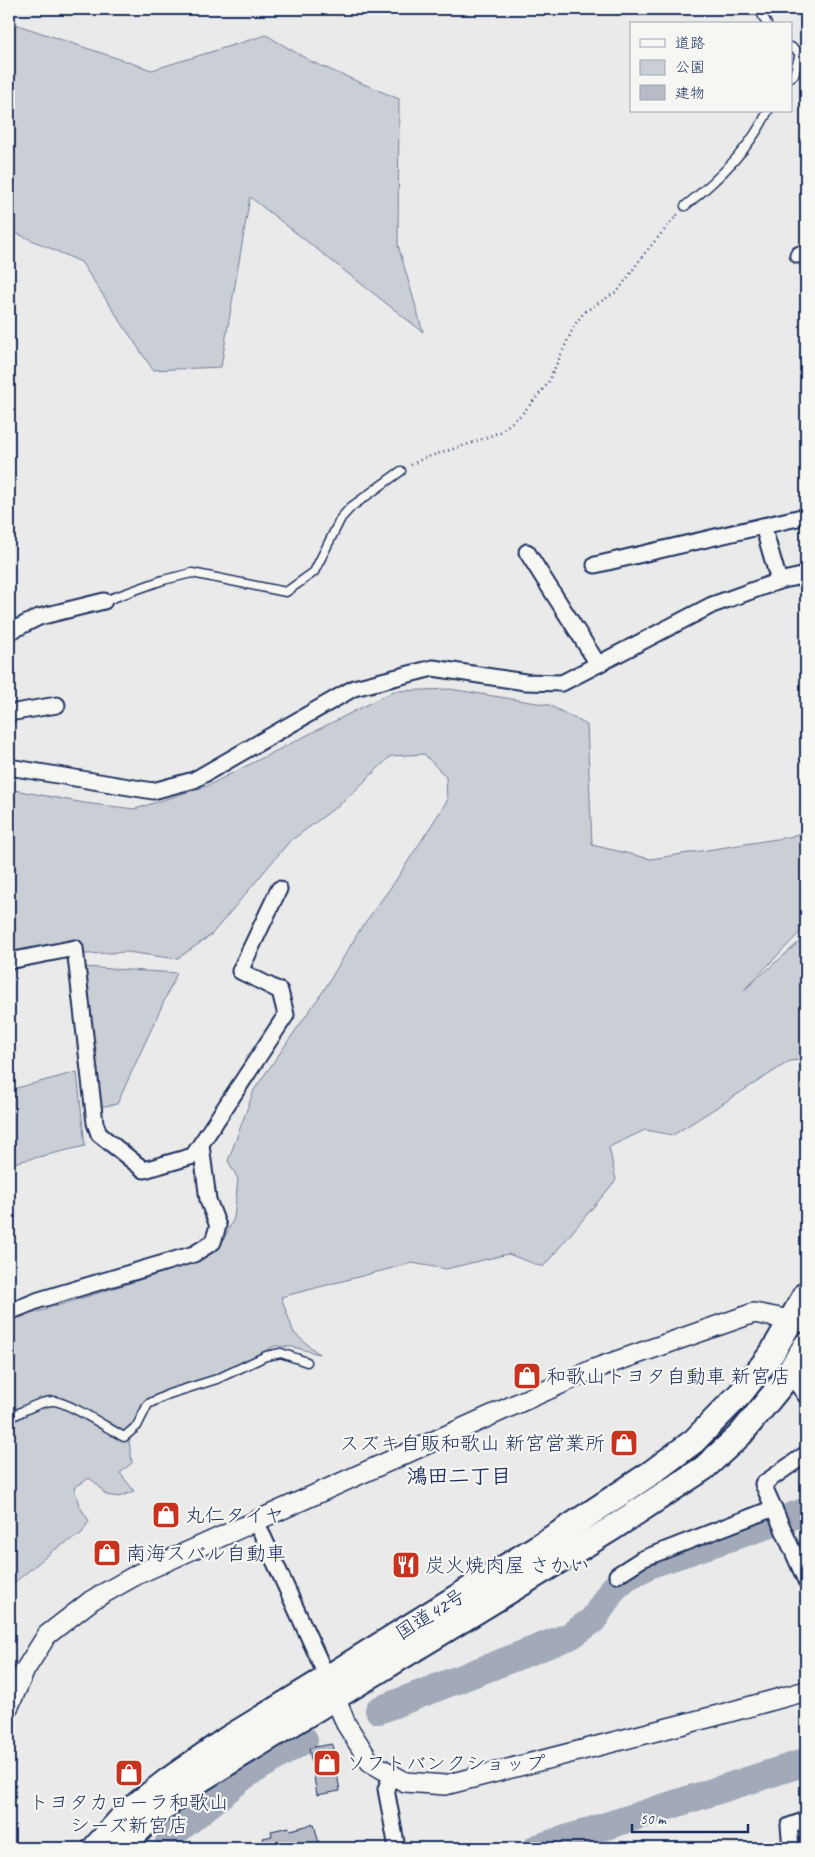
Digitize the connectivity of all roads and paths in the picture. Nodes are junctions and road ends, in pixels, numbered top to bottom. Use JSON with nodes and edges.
{"nodes":[{"id":1,"x":759,"y":9,"type":"edge"},
{"id":2,"x":767,"y":22,"type":"edge"},
{"id":3,"x":803,"y":51,"type":"edge"},
{"id":4,"x":792,"y":76,"type":"edge"},
{"id":5,"x":768,"y":112,"type":"edge"},
{"id":6,"x":685,"y":206,"type":"joint"},
{"id":7,"x":401,"y":471,"type":"joint"},
{"id":8,"x":806,"y":516,"type":"edge"},
{"id":9,"x":763,"y":526,"type":"junction"},
{"id":10,"x":527,"y":552,"type":"dead end"},
{"id":11,"x":595,"y":565,"type":"dead end"},
{"id":12,"x":806,"y":575,"type":"edge"},
{"id":13,"x":779,"y":581,"type":"junction"},
{"id":14,"x":104,"y":601,"type":"joint"},
{"id":15,"x":9,"y":632,"type":"edge"},
{"id":16,"x":598,"y":664,"type":"junction"},
{"id":17,"x":57,"y":705,"type":"dead end"},
{"id":18,"x":9,"y":713,"type":"edge"},
{"id":19,"x":9,"y":767,"type":"edge"},
{"id":20,"x":279,"y":889,"type":"dead end"},
{"id":21,"x":9,"y":961,"type":"edge"},
{"id":22,"x":201,"y":1145,"type":"junction"},
{"id":23,"x":806,"y":1294,"type":"edge"},
{"id":24,"x":9,"y":1312,"type":"edge"},
{"id":25,"x":799,"y":1321,"type":"edge"},
{"id":26,"x":806,"y":1345,"type":"edge"},
{"id":27,"x":307,"y":1362,"type":"dead end"},
{"id":28,"x":9,"y":1418,"type":"edge"},
{"id":29,"x":806,"y":1454,"type":"edge"},
{"id":30,"x":775,"y":1509,"type":"junction"},
{"id":31,"x":256,"y":1521,"type":"junction"},
{"id":32,"x":617,"y":1576,"type":"dead end"},
{"id":33,"x":806,"y":1581,"type":"edge"},
{"id":34,"x":331,"y":1688,"type":"junction"},
{"id":35,"x":806,"y":1691,"type":"edge"},
{"id":36,"x":9,"y":1706,"type":"edge"},
{"id":37,"x":392,"y":1774,"type":"junction"},
{"id":38,"x":806,"y":1820,"type":"edge"},
{"id":39,"x":95,"y":1848,"type":"edge"},
{"id":40,"x":121,"y":1848,"type":"edge"},
{"id":41,"x":397,"y":1848,"type":"edge"},
{"id":42,"x":791,"y":1848,"type":"edge"}],
"edges":[{"from":1,"to":2,"type":"lane"},
{"from":3,"to":4,"type":"lane"},
{"from":5,"to":6,"type":"lane"},
{"from":6,"to":7,"type":"path"},
{"from":7,"to":14,"type":"lane"},
{"from":8,"to":9,"type":"street"},
{"from":9,"to":11,"type":"street"},
{"from":9,"to":13,"type":"street"},
{"from":10,"to":16,"type":"street"},
{"from":12,"to":13,"type":"street"},
{"from":13,"to":16,"type":"street"},
{"from":14,"to":15,"type":"street"},
{"from":16,"to":19,"type":"street"},
{"from":17,"to":18,"type":"street"},
{"from":20,"to":22,"type":"street"},
{"from":21,"to":22,"type":"street"},
{"from":22,"to":24,"type":"street"},
{"from":23,"to":25,"type":"highway","name":"国道42号"},
{"from":25,"to":31,"type":"street"},
{"from":25,"to":34,"type":"highway","name":"国道42号"},
{"from":26,"to":34,"type":"highway","name":"国道42号"},
{"from":27,"to":28,"type":"lane"},
{"from":29,"to":30,"type":"street"},
{"from":30,"to":32,"type":"street"},
{"from":30,"to":33,"type":"street"},
{"from":31,"to":34,"type":"street"},
{"from":31,"to":36,"type":"street"},
{"from":34,"to":37,"type":"street"},
{"from":34,"to":39,"type":"highway","name":"国道42号"},
{"from":34,"to":40,"type":"highway","name":"国道42号"},
{"from":35,"to":37,"type":"street"},
{"from":37,"to":41,"type":"street"},
{"from":38,"to":42,"type":"street"}]}
